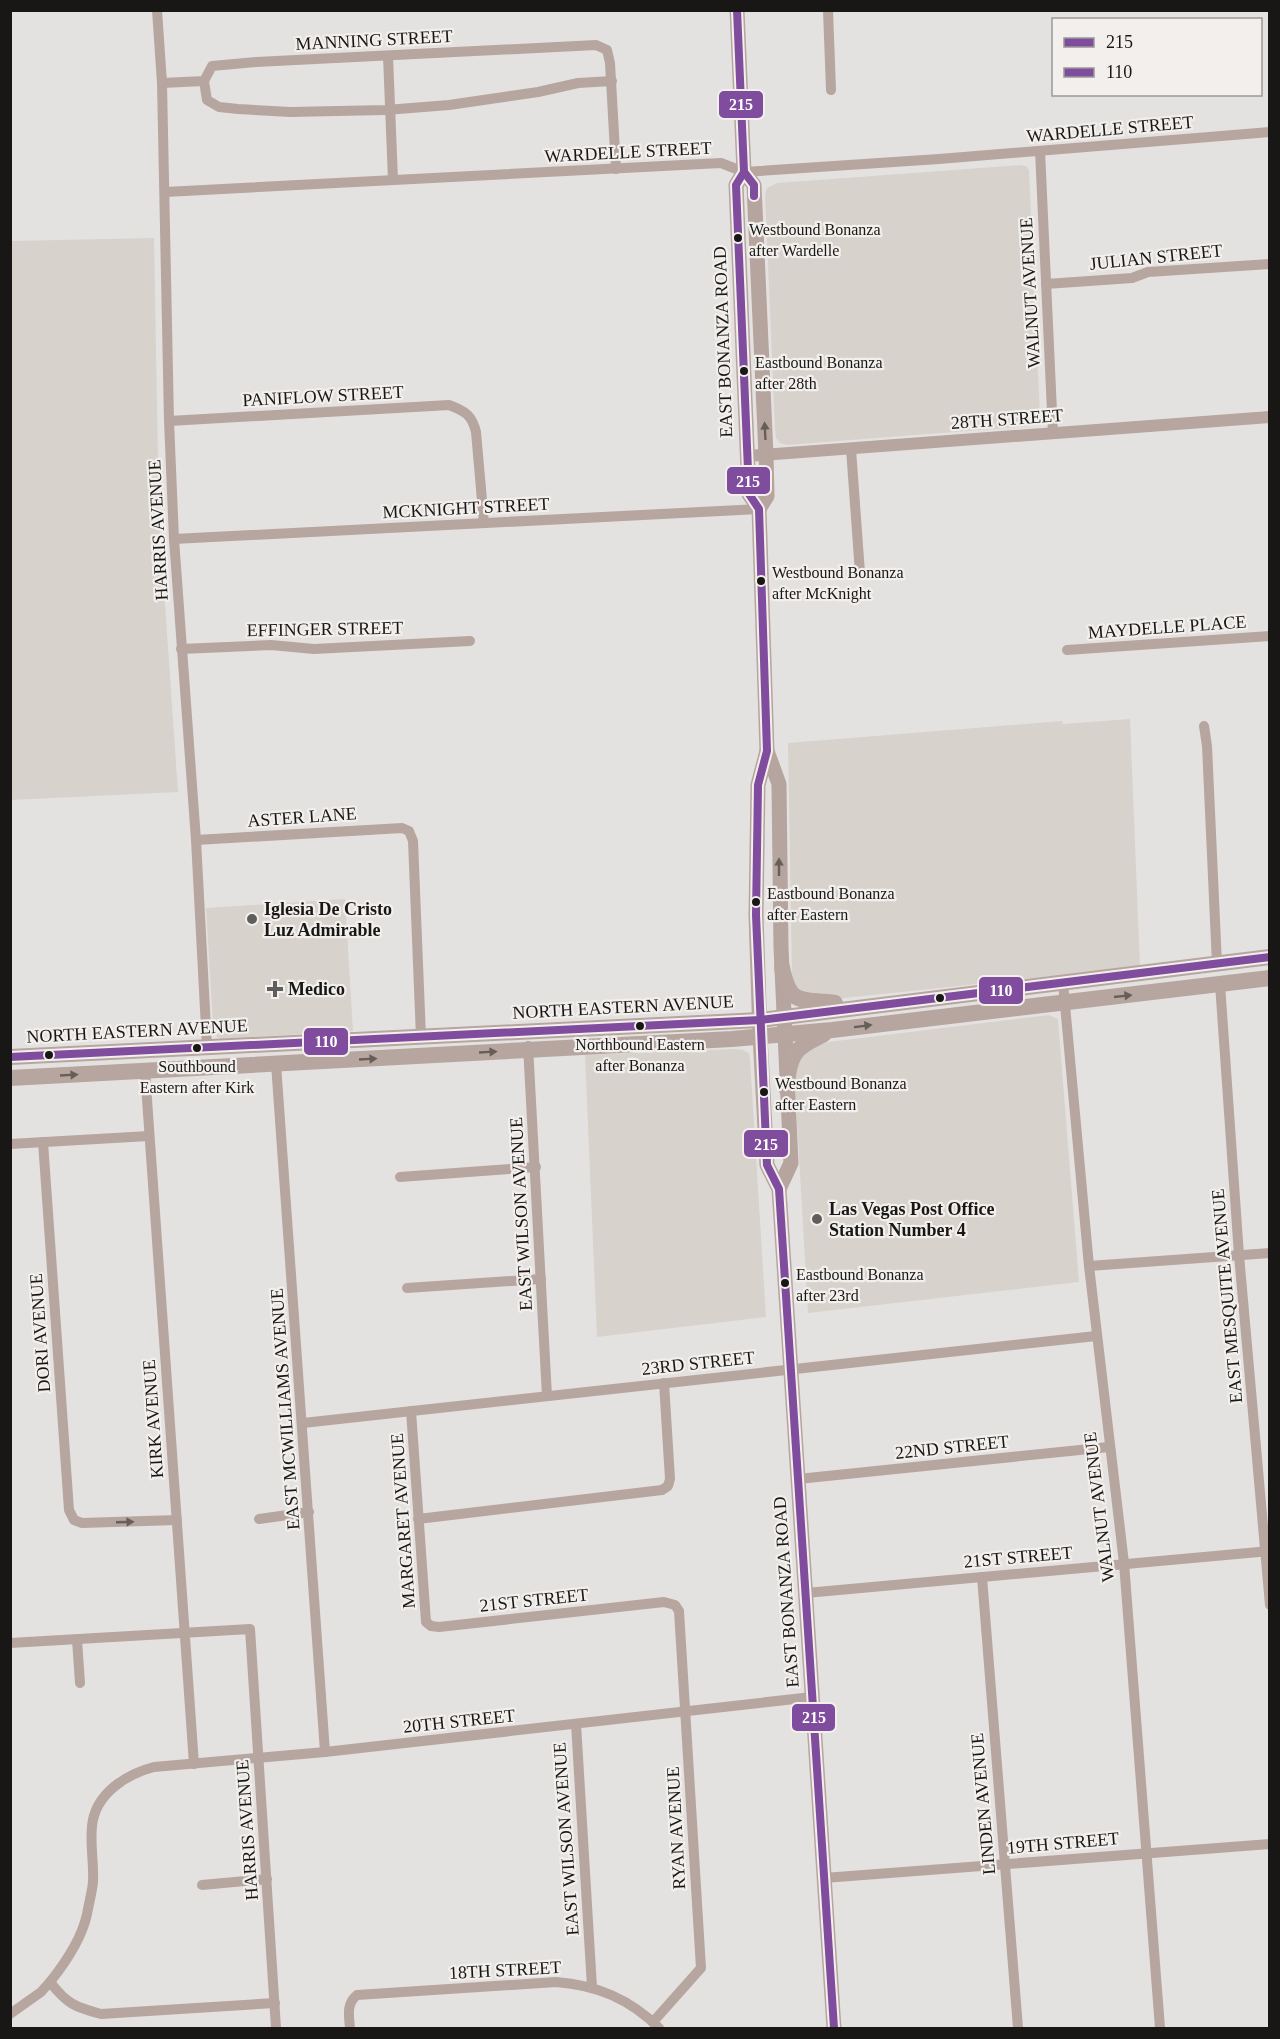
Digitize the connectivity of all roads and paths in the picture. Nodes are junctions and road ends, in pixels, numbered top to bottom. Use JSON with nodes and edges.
{"nodes":[{"id":1,"x":157,"y":10,"type":"edge"},
{"id":2,"x":737,"y":10,"type":"edge"},
{"id":3,"x":828,"y":10,"type":"edge"},
{"id":4,"x":388,"y":56,"type":"junction"},
{"id":5,"x":204,"y":81,"type":"junction"},
{"id":6,"x":612,"y":81,"type":"junction"},
{"id":7,"x":162,"y":83,"type":"junction"},
{"id":8,"x":831,"y":90,"type":"dead end"},
{"id":9,"x":390,"y":110,"type":"junction"},
{"id":10,"x":1269,"y":132,"type":"edge"},
{"id":11,"x":1040,"y":151,"type":"junction"},
{"id":12,"x":616,"y":169,"type":"junction"},
{"id":13,"x":744,"y":172,"type":"junction"},
{"id":14,"x":393,"y":180,"type":"junction"},
{"id":15,"x":165,"y":192,"type":"junction"},
{"id":16,"x":1269,"y":264,"type":"edge"},
{"id":17,"x":1046,"y":284,"type":"junction"},
{"id":18,"x":1269,"y":417,"type":"edge"},
{"id":19,"x":169,"y":421,"type":"junction"},
{"id":20,"x":1053,"y":433,"type":"junction"},
{"id":21,"x":851,"y":449,"type":"junction"},
{"id":22,"x":766,"y":455,"type":"junction"},
{"id":23,"x":747,"y":456,"type":"junction"},
{"id":24,"x":759,"y":509,"type":"junction"},
{"id":25,"x":484,"y":523,"type":"junction"},
{"id":26,"x":174,"y":539,"type":"junction"},
{"id":27,"x":860,"y":573,"type":"dead end"},
{"id":28,"x":1269,"y":636,"type":"edge"},
{"id":29,"x":470,"y":641,"type":"dead end"},
{"id":30,"x":181,"y":650,"type":"junction"},
{"id":31,"x":1067,"y":650,"type":"dead end"},
{"id":32,"x":1204,"y":726,"type":"dead end"},
{"id":33,"x":767,"y":751,"type":"junction"},
{"id":34,"x":758,"y":785,"type":"junction"},
{"id":35,"x":196,"y":840,"type":"junction"},
{"id":36,"x":779,"y":841,"type":"junction"},
{"id":37,"x":1269,"y":957,"type":"edge"},
{"id":38,"x":1217,"y":963,"type":"junction"},
{"id":39,"x":782,"y":967,"type":"junction"},
{"id":40,"x":1269,"y":978,"type":"edge"},
{"id":41,"x":1063,"y":983,"type":"junction"},
{"id":42,"x":1220,"y":984,"type":"junction"},
{"id":43,"x":1010,"y":990,"type":"junction"},
{"id":44,"x":1065,"y":1003,"type":"junction"},
{"id":45,"x":863,"y":1008,"type":"junction"},
{"id":46,"x":957,"y":1015,"type":"junction"},
{"id":47,"x":784,"y":1026,"type":"junction"},
{"id":48,"x":760,"y":1028,"type":"junction"},
{"id":49,"x":832,"y":1030,"type":"junction"},
{"id":50,"x":527,"y":1031,"type":"junction"},
{"id":51,"x":421,"y":1037,"type":"junction"},
{"id":52,"x":362,"y":1040,"type":"junction"},
{"id":53,"x":207,"y":1047,"type":"junction"},
{"id":54,"x":528,"y":1050,"type":"junction"},
{"id":55,"x":10,"y":1057,"type":"edge"},
{"id":56,"x":276,"y":1064,"type":"junction"},
{"id":57,"x":145,"y":1071,"type":"junction"},
{"id":58,"x":114,"y":1073,"type":"junction"},
{"id":59,"x":10,"y":1078,"type":"edge"},
{"id":60,"x":786,"y":1088,"type":"junction"},
{"id":61,"x":149,"y":1136,"type":"junction"},
{"id":62,"x":43,"y":1142,"type":"junction"},
{"id":63,"x":10,"y":1144,"type":"edge"},
{"id":64,"x":536,"y":1167,"type":"junction"},
{"id":65,"x":400,"y":1177,"type":"dead end"},
{"id":66,"x":779,"y":1189,"type":"junction"},
{"id":67,"x":1269,"y":1253,"type":"edge"},
{"id":68,"x":1239,"y":1255,"type":"junction"},
{"id":69,"x":1089,"y":1266,"type":"junction"},
{"id":70,"x":541,"y":1279,"type":"junction"},
{"id":71,"x":407,"y":1288,"type":"dead end"},
{"id":72,"x":1096,"y":1336,"type":"junction"},
{"id":73,"x":791,"y":1369,"type":"junction"},
{"id":74,"x":664,"y":1383,"type":"junction"},
{"id":75,"x":547,"y":1396,"type":"junction"},
{"id":76,"x":411,"y":1411,"type":"junction"},
{"id":77,"x":303,"y":1423,"type":"junction"},
{"id":78,"x":1109,"y":1447,"type":"junction"},
{"id":79,"x":798,"y":1479,"type":"junction"},
{"id":80,"x":309,"y":1512,"type":"junction"},
{"id":81,"x":259,"y":1519,"type":"dead end"},
{"id":82,"x":418,"y":1519,"type":"junction"},
{"id":83,"x":177,"y":1520,"type":"junction"},
{"id":84,"x":1267,"y":1551,"type":"edge"},
{"id":85,"x":1124,"y":1563,"type":"junction"},
{"id":86,"x":982,"y":1577,"type":"junction"},
{"id":87,"x":806,"y":1593,"type":"junction"},
{"id":88,"x":675,"y":1605,"type":"joint"},
{"id":89,"x":1269,"y":1605,"type":"edge"},
{"id":90,"x":431,"y":1626,"type":"joint"},
{"id":91,"x":185,"y":1633,"type":"junction"},
{"id":92,"x":77,"y":1640,"type":"junction"},
{"id":93,"x":10,"y":1644,"type":"edge"},
{"id":94,"x":80,"y":1683,"type":"dead end"},
{"id":95,"x":812,"y":1697,"type":"junction"},
{"id":96,"x":686,"y":1712,"type":"junction"},
{"id":97,"x":576,"y":1724,"type":"junction"},
{"id":98,"x":325,"y":1752,"type":"junction"},
{"id":99,"x":259,"y":1759,"type":"junction"},
{"id":100,"x":194,"y":1764,"type":"junction"},
{"id":101,"x":1269,"y":1844,"type":"edge"},
{"id":102,"x":1146,"y":1853,"type":"junction"},
{"id":103,"x":1005,"y":1864,"type":"junction"},
{"id":104,"x":824,"y":1878,"type":"junction"},
{"id":105,"x":267,"y":1879,"type":"junction"},
{"id":106,"x":202,"y":1885,"type":"dead end"},
{"id":107,"x":51,"y":1982,"type":"junction"},
{"id":108,"x":592,"y":1987,"type":"junction"},
{"id":109,"x":275,"y":2003,"type":"junction"},
{"id":110,"x":10,"y":2013,"type":"edge"},
{"id":111,"x":656,"y":2025,"type":"edge"},
{"id":112,"x":276,"y":2028,"type":"edge"},
{"id":113,"x":350,"y":2028,"type":"edge"},
{"id":114,"x":834,"y":2028,"type":"edge"},
{"id":115,"x":1018,"y":2028,"type":"edge"},
{"id":116,"x":1160,"y":2028,"type":"edge"}],
"edges":[{"from":1,"to":7,"type":"street","name":"HARRIS AVENUE"},
{"from":2,"to":13,"type":"main road","name":"EAST BONANZA ROAD"},
{"from":3,"to":8,"type":"street"},
{"from":4,"to":5,"type":"street","name":"MANNING STREET"},
{"from":4,"to":6,"type":"street","name":"MANNING STREET"},
{"from":4,"to":9,"type":"street"},
{"from":5,"to":7,"type":"street"},
{"from":5,"to":9,"type":"street"},
{"from":6,"to":9,"type":"street"},
{"from":6,"to":12,"type":"street"},
{"from":7,"to":15,"type":"street","name":"HARRIS AVENUE"},
{"from":9,"to":14,"type":"street"},
{"from":10,"to":11,"type":"street","name":"WARDELLE STREET"},
{"from":11,"to":13,"type":"street","name":"WARDELLE STREET"},
{"from":11,"to":17,"type":"street","name":"WALNUT AVENUE"},
{"from":12,"to":13,"type":"street","name":"WARDELLE STREET"},
{"from":12,"to":14,"type":"street","name":"WARDELLE STREET"},
{"from":22,"to":13,"type":"main road","name":"EAST BONANZA ROAD","one_way":true},
{"from":13,"to":23,"type":"main road","name":"EAST BONANZA ROAD"},
{"from":14,"to":15,"type":"street","name":"WARDELLE STREET"},
{"from":15,"to":19,"type":"street","name":"HARRIS AVENUE"},
{"from":16,"to":17,"type":"street","name":"JULIAN STREET"},
{"from":17,"to":20,"type":"street","name":"WALNUT AVENUE"},
{"from":18,"to":20,"type":"street","name":"28TH STREET"},
{"from":19,"to":25,"type":"street","name":"PANIFLOW STREET"},
{"from":19,"to":26,"type":"street","name":"HARRIS AVENUE"},
{"from":20,"to":21,"type":"street","name":"28TH STREET"},
{"from":21,"to":22,"type":"street","name":"28TH STREET"},
{"from":21,"to":27,"type":"street"},
{"from":22,"to":23,"type":"street","name":"28TH STREET"},
{"from":22,"to":24,"type":"main road","name":"EAST BONANZA ROAD"},
{"from":23,"to":24,"type":"main road","name":"EAST BONANZA ROAD"},
{"from":24,"to":25,"type":"street","name":"MCKNIGHT STREET"},
{"from":24,"to":33,"type":"main road","name":"EAST BONANZA ROAD"},
{"from":25,"to":26,"type":"street","name":"MCKNIGHT STREET"},
{"from":26,"to":30,"type":"street","name":"HARRIS AVENUE"},
{"from":28,"to":31,"type":"street","name":"MAYDELLE PLACE"},
{"from":29,"to":30,"type":"street","name":"EFFINGER STREET"},
{"from":30,"to":35,"type":"street","name":"HARRIS AVENUE"},
{"from":32,"to":38,"type":"street"},
{"from":33,"to":34,"type":"main road","name":"EAST BONANZA ROAD"},
{"from":33,"to":36,"type":"main road","name":"EAST BONANZA ROAD"},
{"from":34,"to":36,"type":"main road"},
{"from":34,"to":48,"type":"main road","name":"EAST BONANZA ROAD"},
{"from":35,"to":51,"type":"street","name":"ASTER LANE"},
{"from":35,"to":53,"type":"street","name":"HARRIS AVENUE"},
{"from":39,"to":36,"type":"main road","name":"EAST BONANZA ROAD","one_way":true},
{"from":37,"to":38,"type":"main road","name":"NORTH EASTERN AVENUE"},
{"from":38,"to":41,"type":"main road","name":"NORTH EASTERN AVENUE"},
{"from":39,"to":45,"type":"main road"},
{"from":39,"to":47,"type":"main road","name":"EAST BONANZA ROAD"},
{"from":40,"to":42,"type":"main road","name":"NORTH EASTERN AVENUE"},
{"from":41,"to":43,"type":"main road","name":"NORTH EASTERN AVENUE"},
{"from":41,"to":44,"type":"street","name":"WALNUT AVENUE"},
{"from":44,"to":42,"type":"main road","name":"NORTH EASTERN AVENUE","one_way":true},
{"from":42,"to":68,"type":"street","name":"EAST MESQUITE AVENUE"},
{"from":43,"to":45,"type":"main road","name":"NORTH EASTERN AVENUE"},
{"from":43,"to":46,"type":"main road"},
{"from":44,"to":46,"type":"main road","name":"NORTH EASTERN AVENUE"},
{"from":44,"to":69,"type":"street","name":"WALNUT AVENUE"},
{"from":45,"to":47,"type":"main road","name":"NORTH EASTERN AVENUE"},
{"from":49,"to":46,"type":"main road","name":"NORTH EASTERN AVENUE","one_way":true},
{"from":47,"to":48,"type":"main road","name":"NORTH EASTERN AVENUE"},
{"from":47,"to":49,"type":"main road","name":"NORTH EASTERN AVENUE"},
{"from":47,"to":60,"type":"main road","name":"EAST BONANZA ROAD"},
{"from":48,"to":50,"type":"main road","name":"NORTH EASTERN AVENUE"},
{"from":48,"to":54,"type":"main road","name":"NORTH EASTERN AVENUE"},
{"from":48,"to":66,"type":"main road","name":"EAST BONANZA ROAD"},
{"from":49,"to":60,"type":"main road"},
{"from":50,"to":51,"type":"main road","name":"NORTH EASTERN AVENUE"},
{"from":50,"to":54,"type":"street","name":"EAST WILSON AVENUE"},
{"from":51,"to":52,"type":"main road","name":"NORTH EASTERN AVENUE"},
{"from":52,"to":53,"type":"main road","name":"NORTH EASTERN AVENUE"},
{"from":52,"to":56,"type":"main road"},
{"from":53,"to":55,"type":"main road","name":"NORTH EASTERN AVENUE"},
{"from":53,"to":58,"type":"main road"},
{"from":56,"to":54,"type":"main road","name":"NORTH EASTERN AVENUE","one_way":true},
{"from":54,"to":64,"type":"street","name":"EAST WILSON AVENUE"},
{"from":56,"to":57,"type":"main road","name":"NORTH EASTERN AVENUE"},
{"from":56,"to":77,"type":"street","name":"EAST MCWILLIAMS AVENUE"},
{"from":57,"to":58,"type":"main road","name":"NORTH EASTERN AVENUE"},
{"from":57,"to":61,"type":"street","name":"KIRK AVENUE"},
{"from":59,"to":58,"type":"main road","name":"NORTH EASTERN AVENUE","one_way":true},
{"from":60,"to":66,"type":"main road","name":"EAST BONANZA ROAD"},
{"from":61,"to":62,"type":"street"},
{"from":61,"to":83,"type":"street","name":"KIRK AVENUE"},
{"from":62,"to":63,"type":"street"},
{"from":62,"to":83,"type":"street","name":"DORI AVENUE","one_way":true},
{"from":64,"to":65,"type":"street"},
{"from":64,"to":70,"type":"street","name":"EAST WILSON AVENUE"},
{"from":66,"to":73,"type":"main road","name":"EAST BONANZA ROAD"},
{"from":67,"to":68,"type":"street"},
{"from":68,"to":69,"type":"street"},
{"from":68,"to":84,"type":"street","name":"EAST MESQUITE AVENUE"},
{"from":69,"to":72,"type":"street","name":"WALNUT AVENUE"},
{"from":70,"to":71,"type":"street"},
{"from":70,"to":75,"type":"street","name":"EAST WILSON AVENUE"},
{"from":72,"to":73,"type":"street","name":"23RD STREET"},
{"from":72,"to":78,"type":"street","name":"WALNUT AVENUE"},
{"from":73,"to":74,"type":"street","name":"23RD STREET"},
{"from":73,"to":79,"type":"main road","name":"EAST BONANZA ROAD"},
{"from":74,"to":75,"type":"street","name":"23RD STREET"},
{"from":74,"to":82,"type":"street"},
{"from":75,"to":76,"type":"street","name":"23RD STREET"},
{"from":76,"to":77,"type":"street","name":"23RD STREET"},
{"from":76,"to":82,"type":"street","name":"MARGARET AVENUE"},
{"from":77,"to":80,"type":"street","name":"EAST MCWILLIAMS AVENUE"},
{"from":78,"to":79,"type":"street","name":"22ND STREET"},
{"from":78,"to":85,"type":"street","name":"WALNUT AVENUE"},
{"from":79,"to":87,"type":"main road","name":"EAST BONANZA ROAD"},
{"from":80,"to":81,"type":"street"},
{"from":80,"to":98,"type":"street","name":"EAST MCWILLIAMS AVENUE"},
{"from":82,"to":90,"type":"street","name":"MARGARET AVENUE"},
{"from":83,"to":91,"type":"street","name":"KIRK AVENUE"},
{"from":84,"to":85,"type":"street","name":"21ST STREET"},
{"from":84,"to":89,"type":"street","name":"EAST MESQUITE AVENUE"},
{"from":85,"to":86,"type":"street","name":"21ST STREET"},
{"from":85,"to":102,"type":"street","name":"WALNUT AVENUE"},
{"from":86,"to":87,"type":"street","name":"21ST STREET"},
{"from":86,"to":103,"type":"street","name":"LINDEN AVENUE"},
{"from":87,"to":95,"type":"main road","name":"EAST BONANZA ROAD"},
{"from":88,"to":90,"type":"street","name":"21ST STREET"},
{"from":88,"to":96,"type":"street","name":"RYAN AVENUE"},
{"from":91,"to":92,"type":"street"},
{"from":91,"to":99,"type":"street","name":"HARRIS AVENUE"},
{"from":91,"to":100,"type":"street","name":"KIRK AVENUE"},
{"from":92,"to":93,"type":"street"},
{"from":92,"to":94,"type":"street"},
{"from":95,"to":96,"type":"street","name":"20TH STREET"},
{"from":95,"to":104,"type":"main road","name":"EAST BONANZA ROAD"},
{"from":96,"to":97,"type":"street","name":"20TH STREET"},
{"from":96,"to":111,"type":"street","name":"RYAN AVENUE"},
{"from":97,"to":98,"type":"street","name":"20TH STREET"},
{"from":97,"to":108,"type":"street","name":"EAST WILSON AVENUE"},
{"from":98,"to":99,"type":"street","name":"20TH STREET"},
{"from":99,"to":100,"type":"street","name":"20TH STREET"},
{"from":99,"to":105,"type":"street","name":"HARRIS AVENUE"},
{"from":100,"to":107,"type":"street","name":"20TH STREET"},
{"from":101,"to":102,"type":"street","name":"19TH STREET"},
{"from":102,"to":103,"type":"street","name":"19TH STREET"},
{"from":102,"to":116,"type":"street","name":"WALNUT AVENUE"},
{"from":103,"to":104,"type":"street","name":"19TH STREET"},
{"from":103,"to":115,"type":"street","name":"LINDEN AVENUE"},
{"from":104,"to":114,"type":"main road","name":"EAST BONANZA ROAD"},
{"from":105,"to":106,"type":"street"},
{"from":105,"to":109,"type":"street","name":"HARRIS AVENUE"},
{"from":107,"to":109,"type":"street"},
{"from":107,"to":110,"type":"street"},
{"from":108,"to":111,"type":"street","name":"18TH STREET"},
{"from":108,"to":113,"type":"street","name":"18TH STREET"},
{"from":109,"to":112,"type":"street","name":"HARRIS AVENUE"}]}
